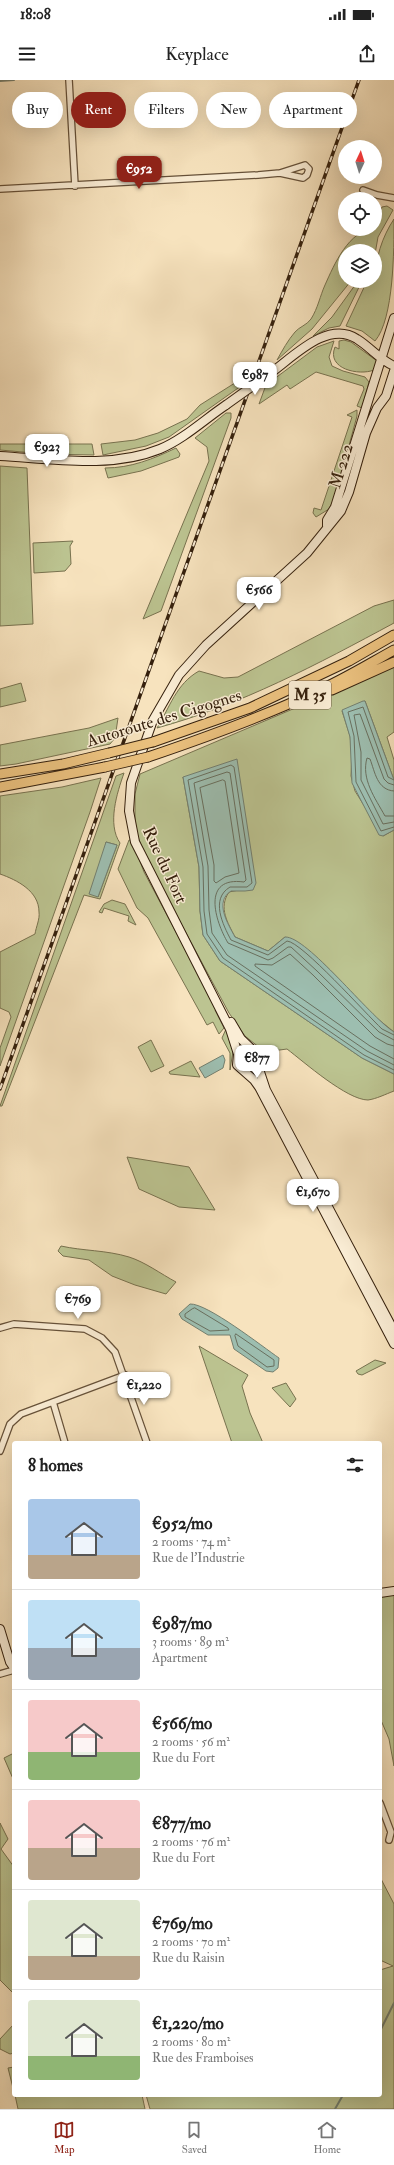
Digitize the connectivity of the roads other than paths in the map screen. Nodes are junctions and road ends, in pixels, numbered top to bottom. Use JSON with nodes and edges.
{"nodes":[{"id":1,"x":69,"y":80,"type":"edge"},
{"id":2,"x":280,"y":173,"type":"dead end"},
{"id":3,"x":75,"y":186,"type":"junction"},
{"id":4,"x":0,"y":189,"type":"edge"},
{"id":5,"x":363,"y":190,"type":"dead end"},
{"id":6,"x":394,"y":198,"type":"edge"},
{"id":7,"x":394,"y":318,"type":"edge"},
{"id":8,"x":382,"y":358,"type":"junction"},
{"id":9,"x":394,"y":366,"type":"edge"},
{"id":10,"x":394,"y":371,"type":"edge"},
{"id":11,"x":0,"y":456,"type":"edge"},
{"id":12,"x":327,"y":528,"type":"junction"},
{"id":13,"x":394,"y":635,"type":"edge"},
{"id":14,"x":394,"y":650,"type":"edge"},
{"id":15,"x":394,"y":662,"type":"edge"},
{"id":16,"x":222,"y":732,"type":"junction"},
{"id":17,"x":0,"y":774,"type":"edge"},
{"id":18,"x":0,"y":787,"type":"edge"},
{"id":19,"x":210,"y":990,"type":"junction"},
{"id":20,"x":251,"y":1048,"type":"junction"},
{"id":21,"x":238,"y":1054,"type":"junction"},
{"id":22,"x":258,"y":1066,"type":"junction"},
{"id":23,"x":246,"y":1072,"type":"junction"},
{"id":24,"x":0,"y":1328,"type":"edge"},
{"id":25,"x":394,"y":1331,"type":"edge"},
{"id":26,"x":394,"y":1344,"type":"edge"},
{"id":27,"x":125,"y":1375,"type":"junction"},
{"id":28,"x":53,"y":1402,"type":"junction"},
{"id":29,"x":64,"y":1441,"type":"edge"},
{"id":30,"x":147,"y":1441,"type":"edge"},
{"id":31,"x":0,"y":1451,"type":"edge"},
{"id":32,"x":394,"y":1590,"type":"edge"},
{"id":33,"x":382,"y":1593,"type":"edge"},
{"id":34,"x":0,"y":1629,"type":"edge"},
{"id":35,"x":12,"y":1666,"type":"edge"},
{"id":36,"x":12,"y":1670,"type":"edge"},
{"id":37,"x":0,"y":1674,"type":"edge"},
{"id":38,"x":382,"y":1808,"type":"edge"},
{"id":39,"x":389,"y":1840,"type":"dead end"}],
"edges":[{"from":1,"to":3,"type":"street"},
{"from":2,"to":3,"type":"street"},
{"from":3,"to":4,"type":"street"},
{"from":5,"to":6,"type":"street"},
{"from":7,"to":8,"type":"main road"},
{"from":8,"to":9,"type":"main road"},
{"from":8,"to":11,"type":"main road","bridge":true},
{"from":8,"to":12,"type":"main road","number":"M 222"},
{"from":10,"to":12,"type":"main road","name":"M 222"},
{"from":12,"to":19,"type":"main road","name":"Rue du Fort","number":"M 222"},
{"from":13,"to":17,"type":"highway","name":"Autoroute des Cigognes","number":"M 35","bridge":true},
{"from":14,"to":16,"type":"highway","name":"Autoroute des Cigognes","number":"M 35"},
{"from":15,"to":16,"type":"highway"},
{"from":16,"to":18,"type":"highway","name":"Autoroute des Cigognes","number":"M 35","bridge":true},
{"from":19,"to":20,"type":"main road","name":"Rue du Fort","number":"M 222"},
{"from":19,"to":21,"type":"main road","name":"Rue du Fort","number":"M 222"},
{"from":20,"to":21,"type":"main road"},
{"from":20,"to":22,"type":"main road","name":"Rue du Fort"},
{"from":21,"to":23,"type":"main road","name":"Rue du Fort"},
{"from":22,"to":23,"type":"main road"},
{"from":22,"to":25,"type":"main road","name":"Rue du Fort"},
{"from":23,"to":26,"type":"main road","name":"Rue du Fort"},
{"from":24,"to":27,"type":"street"},
{"from":27,"to":28,"type":"street"},
{"from":27,"to":30,"type":"street"},
{"from":28,"to":29,"type":"street"},
{"from":28,"to":31,"type":"street"},
{"from":32,"to":33,"type":"main road"},
{"from":34,"to":35,"type":"main road"},
{"from":36,"to":37,"type":"street"},
{"from":38,"to":39,"type":"street"}]}
